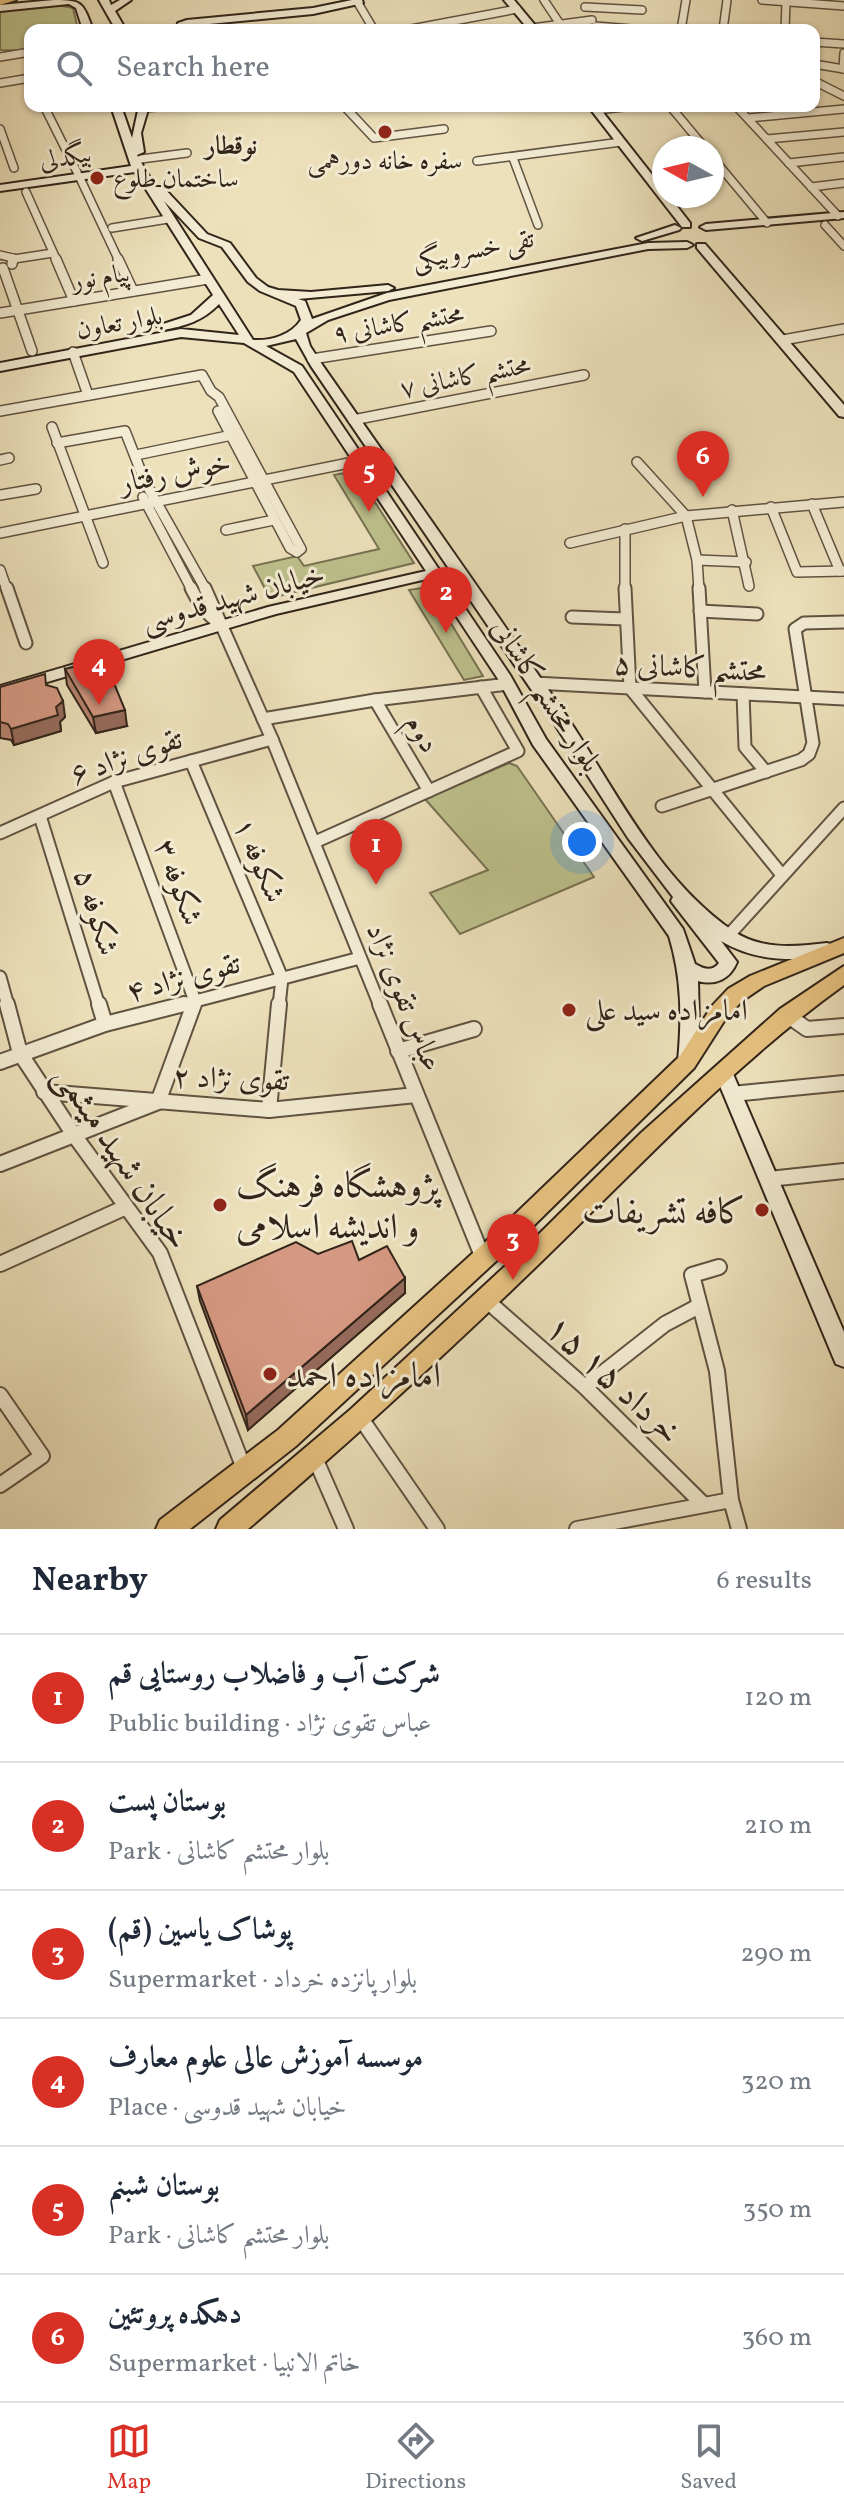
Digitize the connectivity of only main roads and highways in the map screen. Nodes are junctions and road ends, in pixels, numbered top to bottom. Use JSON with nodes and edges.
{"nodes":[{"id":1,"x":11,"y":0,"type":"edge"},
{"id":2,"x":104,"y":0,"type":"edge"},
{"id":3,"x":126,"y":0,"type":"edge"},
{"id":4,"x":509,"y":0,"type":"edge"},
{"id":5,"x":358,"y":1,"type":"edge"},
{"id":6,"x":0,"y":2,"type":"edge"},
{"id":7,"x":0,"y":8,"type":"edge"},
{"id":8,"x":110,"y":10,"type":"junction"},
{"id":9,"x":86,"y":24,"type":"edge"},
{"id":10,"x":116,"y":24,"type":"edge"},
{"id":11,"x":184,"y":24,"type":"edge"},
{"id":12,"x":529,"y":24,"type":"edge"},
{"id":13,"x":118,"y":112,"type":"edge"},
{"id":14,"x":142,"y":112,"type":"edge"},
{"id":15,"x":597,"y":112,"type":"edge"},
{"id":16,"x":130,"y":152,"type":"junction"},
{"id":17,"x":138,"y":164,"type":"junction"},
{"id":18,"x":113,"y":167,"type":"junction"},
{"id":19,"x":78,"y":174,"type":"junction"},
{"id":20,"x":0,"y":186,"type":"edge"},
{"id":21,"x":181,"y":213,"type":"junction"},
{"id":22,"x":167,"y":217,"type":"junction"},
{"id":23,"x":842,"y":218,"type":"edge"},
{"id":24,"x":680,"y":227,"type":"junction"},
{"id":25,"x":706,"y":227,"type":"junction"},
{"id":26,"x":715,"y":240,"type":"junction"},
{"id":27,"x":226,"y":245,"type":"junction"},
{"id":28,"x":687,"y":245,"type":"junction"},
{"id":29,"x":701,"y":246,"type":"junction"},
{"id":30,"x":191,"y":252,"type":"junction"},
{"id":31,"x":278,"y":294,"type":"junction"},
{"id":32,"x":335,"y":294,"type":"junction"},
{"id":33,"x":219,"y":296,"type":"junction"},
{"id":34,"x":345,"y":309,"type":"junction"},
{"id":35,"x":197,"y":318,"type":"junction"},
{"id":36,"x":207,"y":334,"type":"junction"},
{"id":37,"x":248,"y":341,"type":"junction"},
{"id":38,"x":304,"y":341,"type":"junction"},
{"id":39,"x":0,"y":358,"type":"edge"},
{"id":40,"x":290,"y":362,"type":"junction"},
{"id":41,"x":0,"y":367,"type":"edge"},
{"id":42,"x":844,"y":413,"type":"edge"},
{"id":43,"x":435,"y":573,"type":"junction"},
{"id":44,"x":0,"y":691,"type":"edge"},
{"id":45,"x":669,"y":883,"type":"junction"},
{"id":46,"x":840,"y":948,"type":"edge"},
{"id":47,"x":688,"y":969,"type":"junction"},
{"id":48,"x":844,"y":974,"type":"edge"},
{"id":49,"x":687,"y":1062,"type":"junction"},
{"id":50,"x":728,"y":1084,"type":"junction"},
{"id":51,"x":844,"y":1357,"type":"edge"},
{"id":52,"x":169,"y":1529,"type":"edge"},
{"id":53,"x":229,"y":1529,"type":"edge"}],
"edges":[{"from":1,"to":6,"type":"main road"},
{"from":2,"to":8,"type":"main road"},
{"from":3,"to":8,"type":"main road"},
{"from":4,"to":12,"type":"main road"},
{"from":5,"to":11,"type":"main road"},
{"from":7,"to":9,"type":"main road"},
{"from":8,"to":10,"type":"main road"},
{"from":13,"to":16,"type":"main road","name":"بلوار محتشم کاشانی"},
{"from":14,"to":17,"type":"main road","name":"بلوار محتشم کاشانی"},
{"from":15,"to":24,"type":"main road"},
{"from":16,"to":17,"type":"main road","name":"بلوار محتشم کاشانی"},
{"from":16,"to":18,"type":"main road"},
{"from":17,"to":18,"type":"main road","name":"بیگدلی"},
{"from":17,"to":19,"type":"main road","name":"بیگدلی"},
{"from":17,"to":21,"type":"main road","name":"بلوار محتشم کاشانی"},
{"from":17,"to":22,"type":"main road","name":"بلوار محتشم کاشانی"},
{"from":18,"to":19,"type":"main road","name":"بیگدلی"},
{"from":19,"to":20,"type":"main road","name":"بیگدلی"},
{"from":21,"to":22,"type":"main road"},
{"from":21,"to":27,"type":"main road","name":"بلوار محتشم کاشانی"},
{"from":22,"to":30,"type":"main road","name":"بلوار محتشم کاشانی"},
{"from":23,"to":25,"type":"main road"},
{"from":23,"to":26,"type":"main road"},
{"from":24,"to":25,"type":"main road"},
{"from":24,"to":28,"type":"main road"},
{"from":24,"to":32,"type":"main road","name":"تقی خسروبیگی"},
{"from":25,"to":26,"type":"main road"},
{"from":26,"to":29,"type":"main road"},
{"from":27,"to":30,"type":"main road"},
{"from":27,"to":31,"type":"main road","name":"بلوار محتشم کاشانی"},
{"from":28,"to":29,"type":"main road","name":"تقی خسروبیگی"},
{"from":28,"to":34,"type":"main road","name":"تقی خسروبیگی"},
{"from":29,"to":42,"type":"main road"},
{"from":30,"to":33,"type":"main road","name":"بلوار محتشم کاشانی"},
{"from":31,"to":32,"type":"main road","name":"تقی خسروبیگی"},
{"from":31,"to":38,"type":"main road","name":"بلوار محتشم کاشانی"},
{"from":32,"to":34,"type":"main road"},
{"from":33,"to":35,"type":"main road","name":"بلوار تعاون"},
{"from":33,"to":37,"type":"main road","name":"بلوار محتشم کاشانی"},
{"from":34,"to":38,"type":"main road","name":"تقی خسروبیگی"},
{"from":35,"to":36,"type":"main road"},
{"from":35,"to":39,"type":"main road","name":"بلوار تعاون"},
{"from":36,"to":37,"type":"main road","name":"بلوار تعاون"},
{"from":36,"to":41,"type":"main road","name":"بلوار تعاون"},
{"from":37,"to":38,"type":"main road","name":"تقی خسروبیگی"},
{"from":37,"to":40,"type":"main road","name":"بلوار محتشم کاشانی"},
{"from":38,"to":40,"type":"main road"},
{"from":38,"to":45,"type":"main road","name":"بلوار محتشم کاشانی"},
{"from":40,"to":43,"type":"main road","name":"بلوار محتشم کاشانی"},
{"from":43,"to":44,"type":"main road","name":"خیابان شهید قدوسی"},
{"from":43,"to":47,"type":"main road","name":"بلوار محتشم کاشانی"},
{"from":45,"to":46,"type":"main road","name":"بلوار محتشم کاشانی"},
{"from":45,"to":47,"type":"main road"},
{"from":46,"to":49,"type":"main road"},
{"from":47,"to":49,"type":"main road","name":"بلوار محتشم کاشانی"},
{"from":48,"to":50,"type":"main road"},
{"from":49,"to":52,"type":"main road"},
{"from":50,"to":51,"type":"main road"},
{"from":50,"to":53,"type":"main road"}]}
